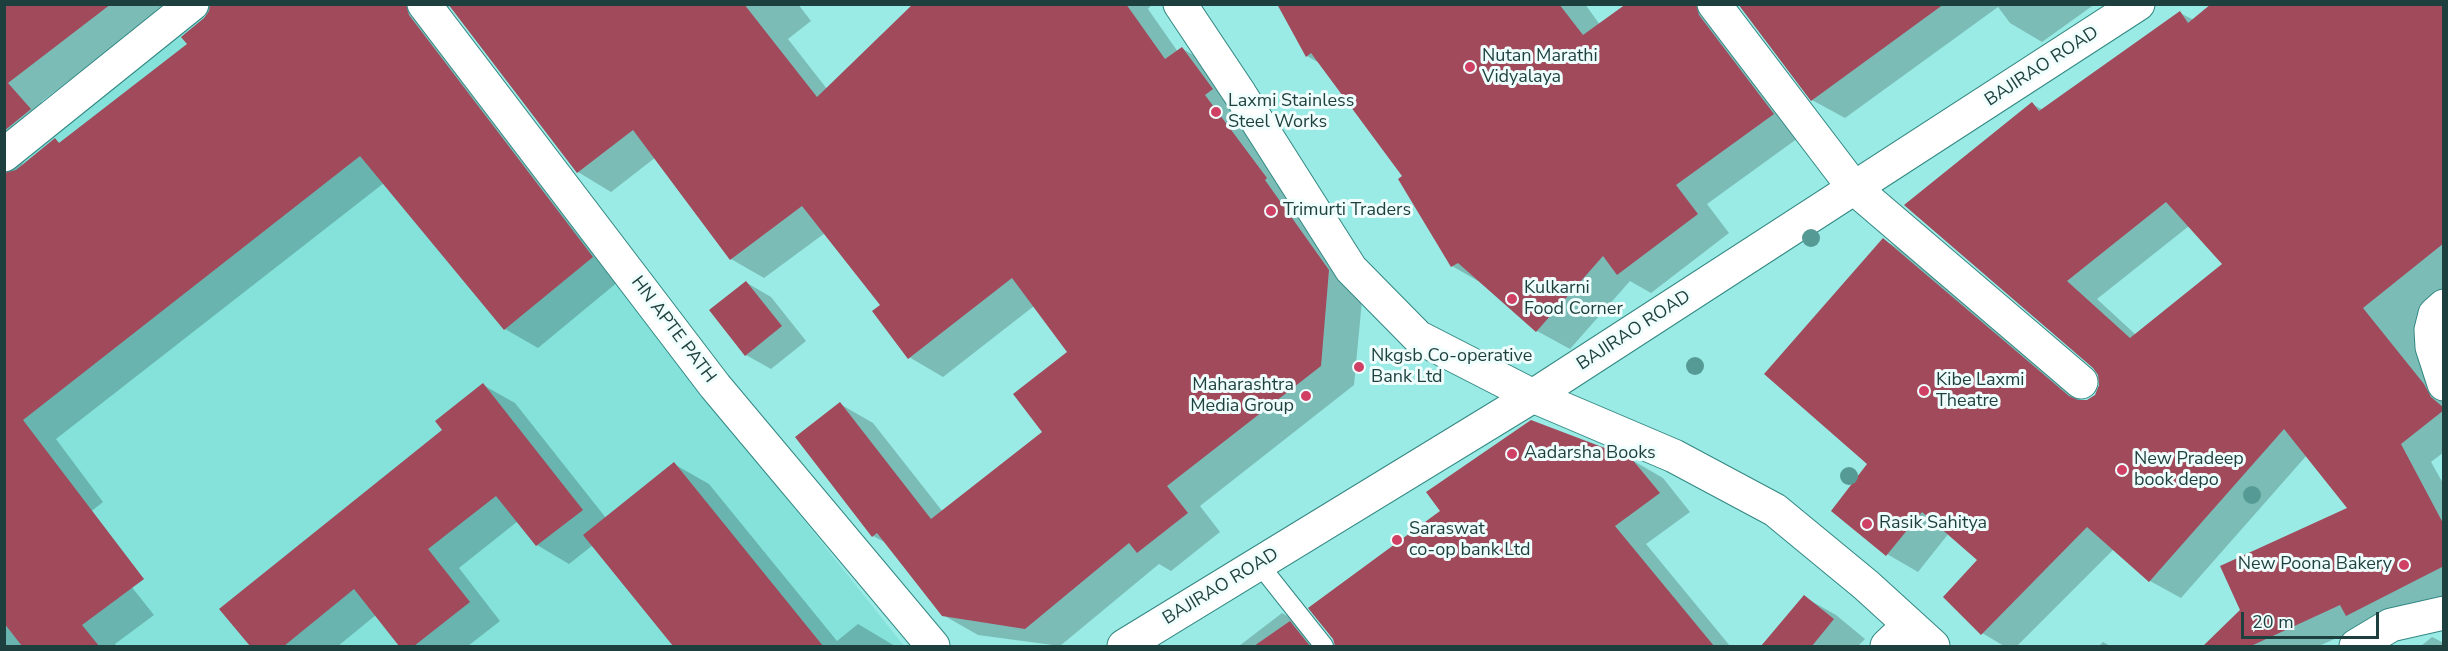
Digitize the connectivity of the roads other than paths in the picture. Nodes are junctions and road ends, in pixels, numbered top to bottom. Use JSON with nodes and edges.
{"nodes":[{"id":1,"x":192,"y":4,"type":"edge"},
{"id":2,"x":424,"y":4,"type":"edge"},
{"id":3,"x":1179,"y":4,"type":"edge"},
{"id":4,"x":1714,"y":4,"type":"edge"},
{"id":5,"x":2138,"y":4,"type":"edge"},
{"id":6,"x":4,"y":156,"type":"edge"},
{"id":7,"x":1854,"y":188,"type":"junction"},
{"id":8,"x":2444,"y":306,"type":"edge"},
{"id":9,"x":2081,"y":382,"type":"dead end"},
{"id":10,"x":2444,"y":384,"type":"edge"},
{"id":11,"x":1533,"y":396,"type":"junction"},
{"id":12,"x":1259,"y":564,"type":"junction"},
{"id":13,"x":2444,"y":613,"type":"edge"},
{"id":14,"x":1898,"y":636,"type":"edge"},
{"id":15,"x":933,"y":646,"type":"edge"},
{"id":16,"x":1124,"y":646,"type":"edge"},
{"id":17,"x":1324,"y":646,"type":"edge"},
{"id":18,"x":1933,"y":646,"type":"edge"},
{"id":19,"x":2356,"y":646,"type":"edge"}],
"edges":[{"from":1,"to":6,"type":"main road"},
{"from":2,"to":15,"type":"main road","name":"HN APTE PATH"},
{"from":3,"to":11,"type":"main road"},
{"from":4,"to":7,"type":"main road"},
{"from":5,"to":7,"type":"main road","name":"BAJIRAO ROAD"},
{"from":7,"to":9,"type":"main road"},
{"from":7,"to":11,"type":"main road","name":"BAJIRAO ROAD"},
{"from":8,"to":10,"type":"main road"},
{"from":11,"to":12,"type":"main road","name":"BAJIRAO ROAD"},
{"from":11,"to":14,"type":"main road"},
{"from":12,"to":16,"type":"main road","name":"BAJIRAO ROAD"},
{"from":12,"to":17,"type":"lane"},
{"from":13,"to":19,"type":"main road"},
{"from":14,"to":18,"type":"main road"}]}
